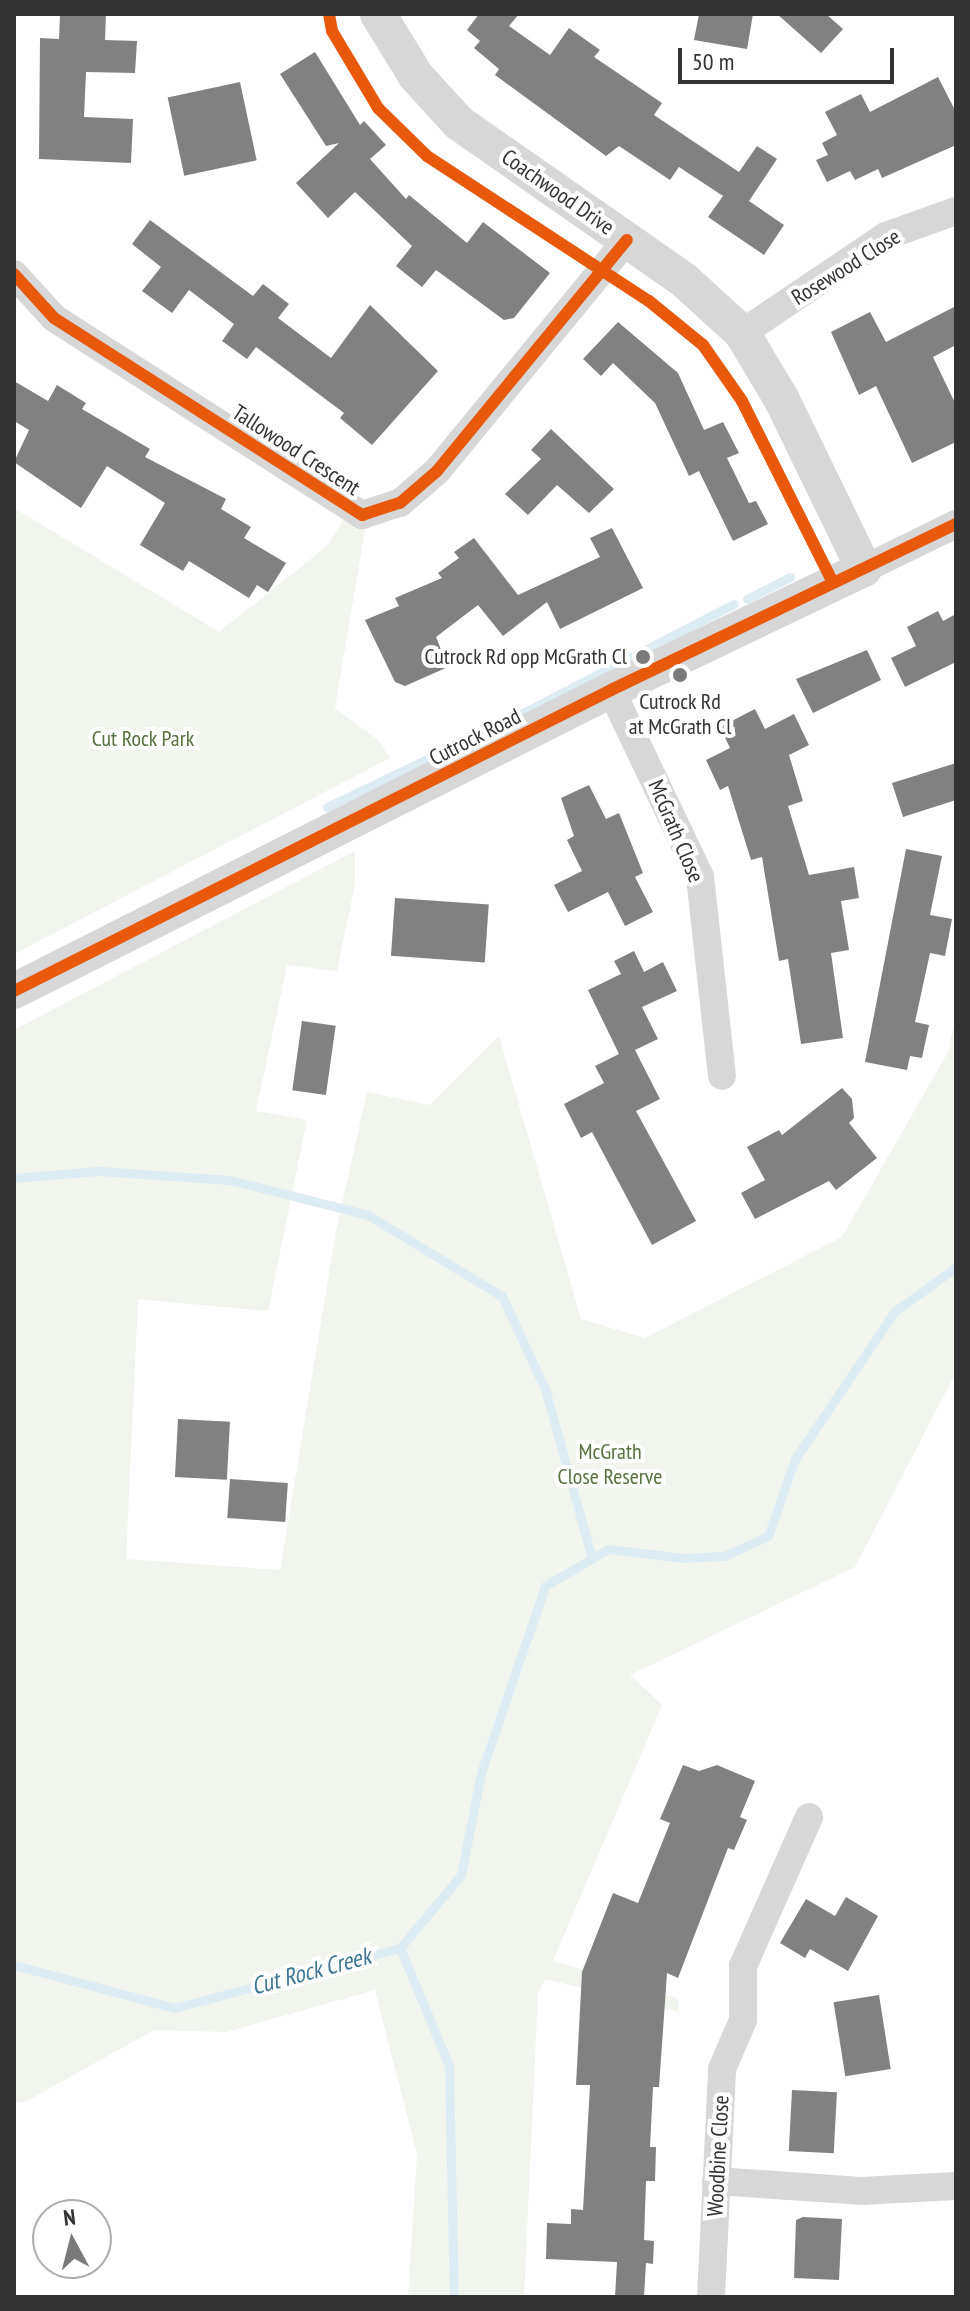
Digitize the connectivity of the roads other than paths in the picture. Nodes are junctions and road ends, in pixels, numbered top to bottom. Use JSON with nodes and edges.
{"nodes":[{"id":1,"x":378,"y":14,"type":"edge"},
{"id":2,"x":956,"y":211,"type":"edge"},
{"id":3,"x":627,"y":240,"type":"junction"},
{"id":4,"x":14,"y":274,"type":"edge"},
{"id":5,"x":742,"y":333,"type":"junction"},
{"id":6,"x":956,"y":524,"type":"edge"},
{"id":7,"x":864,"y":569,"type":"junction"},
{"id":8,"x":611,"y":690,"type":"junction"},
{"id":9,"x":14,"y":991,"type":"edge"},
{"id":10,"x":722,"y":1076,"type":"dead end"},
{"id":11,"x":809,"y":1817,"type":"dead end"},
{"id":12,"x":716,"y":2181,"type":"junction"},
{"id":13,"x":956,"y":2186,"type":"edge"},
{"id":14,"x":711,"y":2297,"type":"edge"}],
"edges":[{"from":1,"to":3,"type":"street","name":"Coachwood Drive"},
{"from":2,"to":5,"type":"street","name":"Rosewood Close"},
{"from":3,"to":4,"type":"street","name":"Tallowood Crescent"},
{"from":3,"to":5,"type":"street","name":"Coachwood Drive"},
{"from":5,"to":7,"type":"street","name":"Coachwood Drive"},
{"from":6,"to":7,"type":"street","name":"Cutrock Road"},
{"from":7,"to":8,"type":"street","name":"Cutrock Road"},
{"from":8,"to":9,"type":"street","name":"Cutrock Road"},
{"from":8,"to":10,"type":"street","name":"McGrath Close"},
{"from":11,"to":12,"type":"street","name":"Woodbine Close"},
{"from":12,"to":13,"type":"street"},
{"from":12,"to":14,"type":"street","name":"Woodbine Close"}]}
